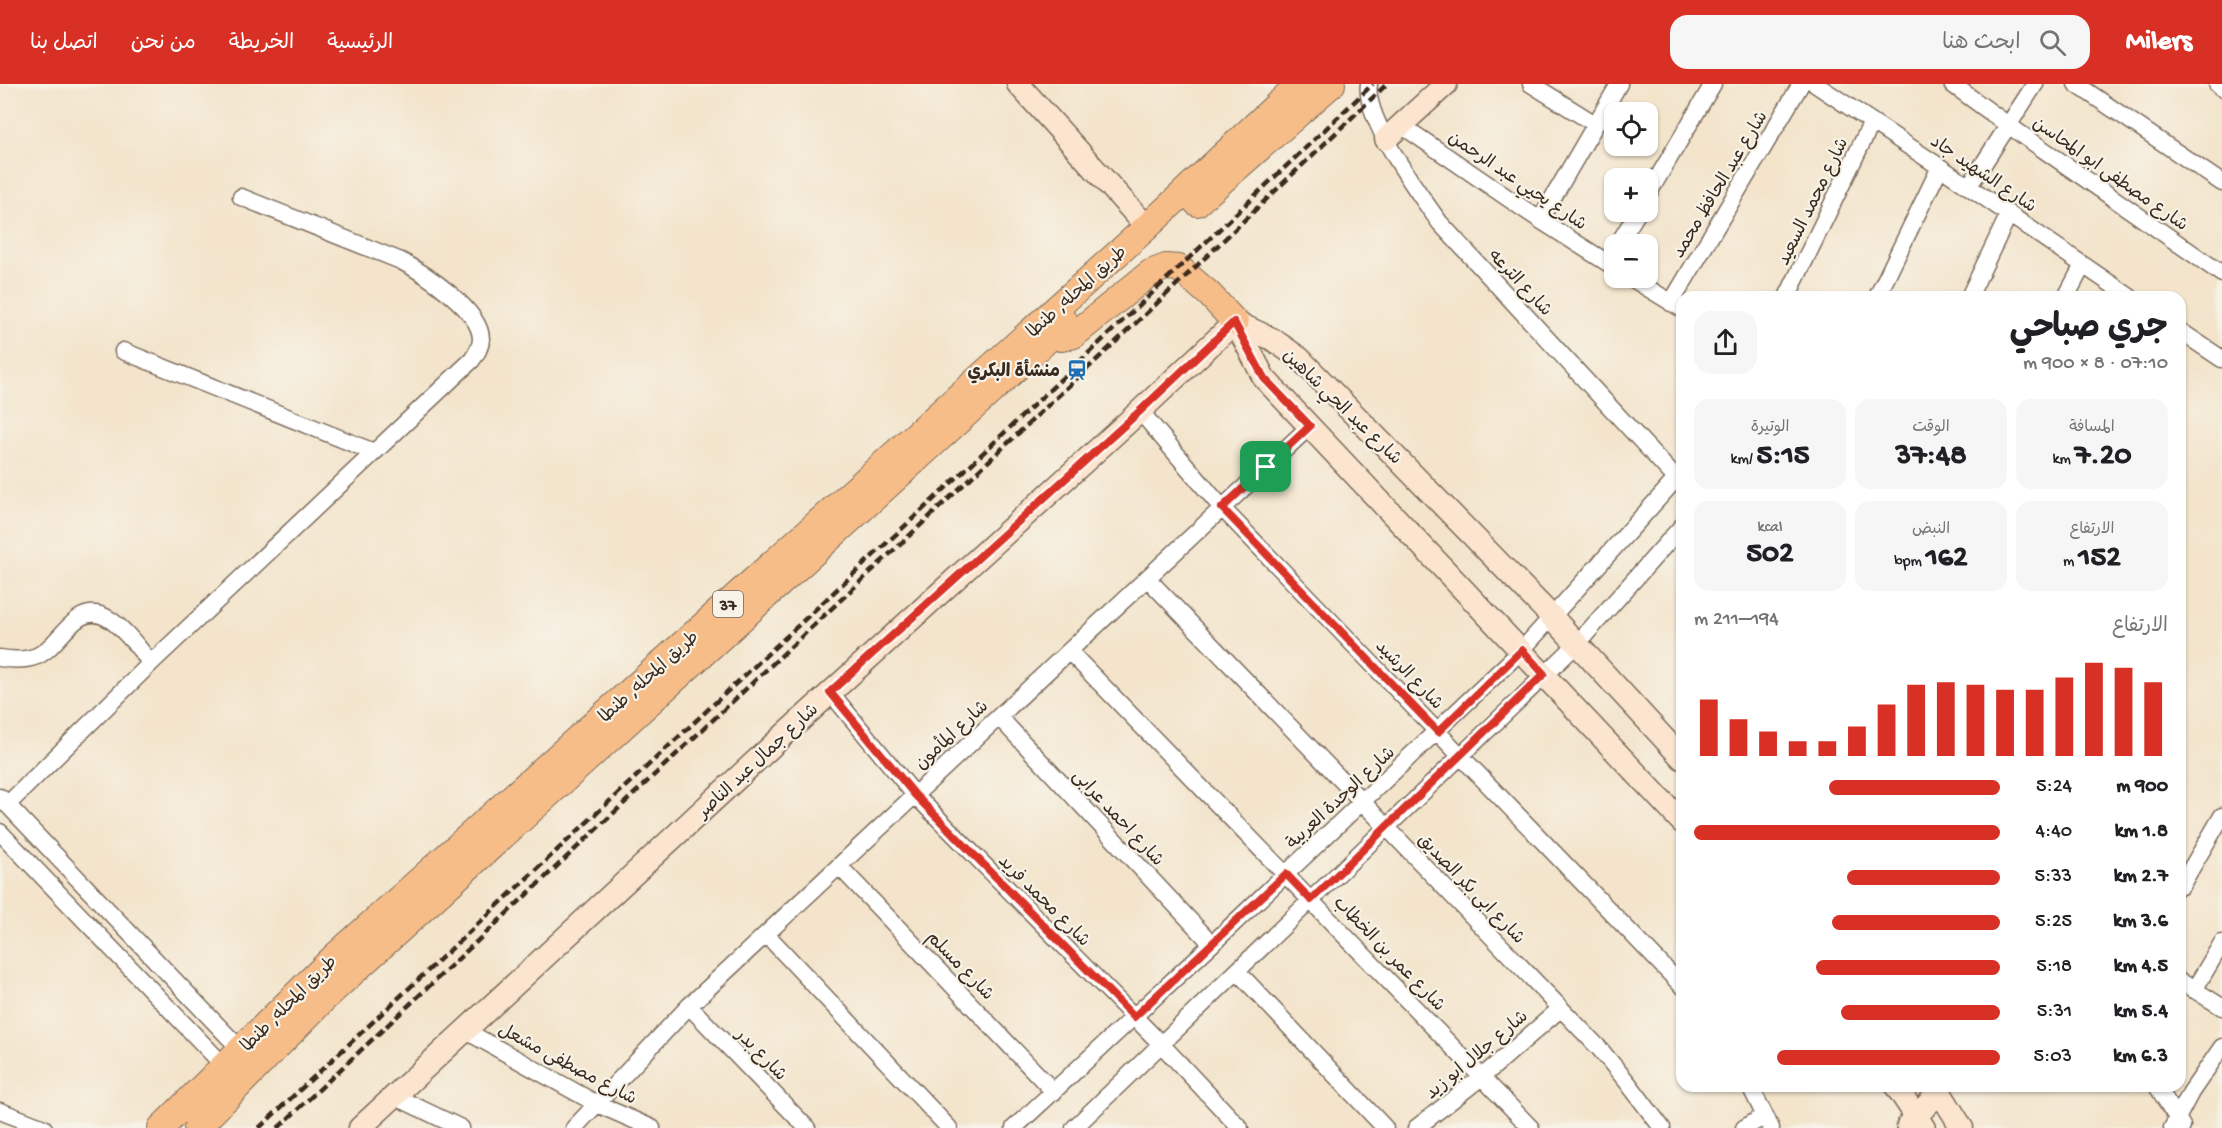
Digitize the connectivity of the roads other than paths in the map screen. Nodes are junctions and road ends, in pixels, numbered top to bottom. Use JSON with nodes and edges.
{"nodes":[{"id":1,"x":1018,"y":84,"type":"edge"},
{"id":2,"x":1299,"y":84,"type":"edge"},
{"id":3,"x":1332,"y":84,"type":"edge"},
{"id":4,"x":1369,"y":84,"type":"edge"},
{"id":5,"x":1446,"y":84,"type":"edge"},
{"id":6,"x":1531,"y":84,"type":"edge"},
{"id":7,"x":1619,"y":84,"type":"edge"},
{"id":8,"x":1713,"y":84,"type":"edge"},
{"id":9,"x":1800,"y":84,"type":"edge"},
{"id":10,"x":1815,"y":84,"type":"edge"},
{"id":11,"x":1952,"y":84,"type":"edge"},
{"id":12,"x":2035,"y":84,"type":"edge"},
{"id":13,"x":2076,"y":84,"type":"edge"},
{"id":14,"x":2217,"y":84,"type":"edge"},
{"id":15,"x":2222,"y":87,"type":"edge"},
{"id":16,"x":1872,"y":122,"type":"junction"},
{"id":17,"x":1595,"y":124,"type":"junction"},
{"id":18,"x":2008,"y":125,"type":"junction"},
{"id":19,"x":1393,"y":132,"type":"junction"},
{"id":20,"x":1940,"y":166,"type":"junction"},
{"id":21,"x":1658,"y":177,"type":"edge"},
{"id":22,"x":2222,"y":183,"type":"edge"},
{"id":23,"x":1969,"y":186,"type":"junction"},
{"id":24,"x":241,"y":197,"type":"dead end"},
{"id":25,"x":2009,"y":214,"type":"junction"},
{"id":26,"x":1540,"y":220,"type":"junction"},
{"id":27,"x":1147,"y":227,"type":"junction"},
{"id":28,"x":1604,"y":256,"type":"edge"},
{"id":29,"x":2083,"y":265,"type":"junction"},
{"id":30,"x":2222,"y":274,"type":"edge"},
{"id":31,"x":1647,"y":288,"type":"edge"},
{"id":32,"x":1684,"y":291,"type":"edge"},
{"id":33,"x":1790,"y":291,"type":"edge"},
{"id":34,"x":1880,"y":291,"type":"edge"},
{"id":35,"x":1972,"y":291,"type":"edge"},
{"id":36,"x":2069,"y":291,"type":"edge"},
{"id":37,"x":2121,"y":291,"type":"edge"},
{"id":38,"x":1676,"y":306,"type":"edge"},
{"id":39,"x":1234,"y":322,"type":"junction"},
{"id":40,"x":1054,"y":334,"type":"junction"},
{"id":41,"x":2186,"y":335,"type":"edge"},
{"id":42,"x":123,"y":351,"type":"dead end"},
{"id":43,"x":2222,"y":359,"type":"edge"},
{"id":44,"x":1140,"y":411,"type":"junction"},
{"id":45,"x":1310,"y":426,"type":"junction"},
{"id":46,"x":374,"y":452,"type":"junction"},
{"id":47,"x":1676,"y":479,"type":"edge"},
{"id":48,"x":1676,"y":485,"type":"edge"},
{"id":49,"x":1222,"y":508,"type":"junction"},
{"id":50,"x":1676,"y":533,"type":"edge"},
{"id":51,"x":1147,"y":578,"type":"junction"},
{"id":52,"x":1553,"y":618,"type":"junction"},
{"id":53,"x":1577,"y":644,"type":"junction"},
{"id":54,"x":1522,"y":650,"type":"junction"},
{"id":55,"x":1069,"y":651,"type":"junction"},
{"id":56,"x":0,"y":658,"type":"edge"},
{"id":57,"x":152,"y":663,"type":"junction"},
{"id":58,"x":1544,"y":674,"type":"junction"},
{"id":59,"x":830,"y":692,"type":"junction"},
{"id":60,"x":999,"y":717,"type":"junction"},
{"id":61,"x":1438,"y":732,"type":"junction"},
{"id":62,"x":1676,"y":751,"type":"edge"},
{"id":63,"x":1461,"y":755,"type":"junction"},
{"id":64,"x":915,"y":795,"type":"junction"},
{"id":65,"x":4,"y":801,"type":"edge"},
{"id":66,"x":1362,"y":803,"type":"junction"},
{"id":67,"x":1676,"y":816,"type":"edge"},
{"id":68,"x":2222,"y":816,"type":"edge"},
{"id":69,"x":1386,"y":827,"type":"junction"},
{"id":70,"x":0,"y":832,"type":"edge"},
{"id":71,"x":839,"y":866,"type":"junction"},
{"id":72,"x":1286,"y":874,"type":"junction"},
{"id":73,"x":2186,"y":877,"type":"edge"},
{"id":74,"x":1311,"y":900,"type":"junction"},
{"id":75,"x":766,"y":934,"type":"junction"},
{"id":76,"x":2222,"y":943,"type":"edge"},
{"id":77,"x":1212,"y":944,"type":"junction"},
{"id":78,"x":1237,"y":971,"type":"junction"},
{"id":79,"x":1676,"y":980,"type":"edge"},
{"id":80,"x":2187,"y":985,"type":"edge"},
{"id":81,"x":689,"y":1006,"type":"junction"},
{"id":82,"x":2222,"y":1007,"type":"edge"},
{"id":83,"x":1560,"y":1009,"type":"junction"},
{"id":84,"x":1134,"y":1017,"type":"junction"},
{"id":85,"x":466,"y":1031,"type":"junction"},
{"id":86,"x":1161,"y":1044,"type":"junction"},
{"id":87,"x":2222,"y":1047,"type":"edge"},
{"id":88,"x":233,"y":1058,"type":"junction"},
{"id":89,"x":1482,"y":1076,"type":"junction"},
{"id":90,"x":1054,"y":1092,"type":"junction"},
{"id":91,"x":1753,"y":1092,"type":"edge"},
{"id":92,"x":1899,"y":1092,"type":"edge"},
{"id":93,"x":1936,"y":1092,"type":"edge"},
{"id":94,"x":1940,"y":1092,"type":"edge"},
{"id":95,"x":2160,"y":1092,"type":"edge"},
{"id":96,"x":394,"y":1096,"type":"junction"},
{"id":97,"x":597,"y":1104,"type":"junction"},
{"id":98,"x":0,"y":1111,"type":"edge"},
{"id":99,"x":1768,"y":1122,"type":"edge"},
{"id":100,"x":1915,"y":1124,"type":"edge"},
{"id":101,"x":2178,"y":1125,"type":"edge"},
{"id":102,"x":44,"y":1128,"type":"edge"},
{"id":103,"x":161,"y":1128,"type":"edge"},
{"id":104,"x":197,"y":1128,"type":"edge"},
{"id":105,"x":360,"y":1128,"type":"edge"},
{"id":106,"x":461,"y":1128,"type":"edge"},
{"id":107,"x":574,"y":1128,"type":"edge"},
{"id":108,"x":652,"y":1128,"type":"edge"},
{"id":109,"x":807,"y":1128,"type":"edge"},
{"id":110,"x":949,"y":1128,"type":"edge"},
{"id":111,"x":1014,"y":1128,"type":"edge"},
{"id":112,"x":1074,"y":1128,"type":"edge"},
{"id":113,"x":1240,"y":1128,"type":"edge"},
{"id":114,"x":1385,"y":1128,"type":"edge"},
{"id":115,"x":1416,"y":1128,"type":"edge"},
{"id":116,"x":1531,"y":1128,"type":"edge"},
{"id":117,"x":1662,"y":1128,"type":"edge"},
{"id":118,"x":1744,"y":1128,"type":"edge"},
{"id":119,"x":1962,"y":1128,"type":"edge"}],
"edges":[{"from":1,"to":27,"type":"street"},
{"from":2,"to":27,"type":"main road","name":"طريق المحله, طنطا","number":"37"},
{"from":3,"to":40,"type":"main road","name":"طريق المحله, طنطا","number":"37"},
{"from":4,"to":19,"type":"street","name":"شارع الترعه"},
{"from":5,"to":19,"type":"street"},
{"from":6,"to":17,"type":"street"},
{"from":7,"to":17,"type":"street"},
{"from":8,"to":21,"type":"street"},
{"from":9,"to":32,"type":"street","name":"شارع عبد الحافظ محمد"},
{"from":10,"to":16,"type":"street","name":"شارع الشهيد جاد"},
{"from":11,"to":18,"type":"street","name":"شارع مصطفى ابو المحاسن"},
{"from":12,"to":18,"type":"street"},
{"from":13,"to":22,"type":"street"},
{"from":14,"to":15,"type":"street"},
{"from":16,"to":20,"type":"street","name":"شارع الشهيد جاد"},
{"from":16,"to":33,"type":"street","name":"شارع محمد السعيد"},
{"from":17,"to":26,"type":"street"},
{"from":18,"to":23,"type":"street"},
{"from":18,"to":30,"type":"street","name":"شارع مصطفى ابو المحاسن"},
{"from":19,"to":26,"type":"street","name":"شارع يحيي عبد الرحمن"},
{"from":19,"to":47,"type":"street","name":"شارع الترعه"},
{"from":20,"to":23,"type":"street","name":"شارع الشهيد جاد"},
{"from":20,"to":34,"type":"street"},
{"from":23,"to":25,"type":"street","name":"شارع الشهيد جاد"},
{"from":24,"to":46,"type":"street"},
{"from":25,"to":29,"type":"street","name":"شارع الشهيد جاد"},
{"from":25,"to":35,"type":"street"},
{"from":26,"to":28,"type":"street","name":"شارع يحيي عبد الرحمن"},
{"from":27,"to":88,"type":"main road","name":"طريق المحله, طنطا","number":"37"},
{"from":29,"to":36,"type":"street"},
{"from":29,"to":37,"type":"street","name":"شارع الشهيد جاد"},
{"from":31,"to":38,"type":"street"},
{"from":39,"to":40,"type":"main road"},
{"from":39,"to":44,"type":"street","name":"شارع جمال عبد الناصر"},
{"from":39,"to":45,"type":"street","name":"شارع عبد الحي شاهين"},
{"from":39,"to":52,"type":"street","name":"شارع عبد الحي شاهين"},
{"from":40,"to":104,"type":"main road","name":"طريق المحله, طنطا","number":"37"},
{"from":41,"to":43,"type":"street"},
{"from":42,"to":46,"type":"street"},
{"from":44,"to":49,"type":"street","name":"شارع الرشيد"},
{"from":44,"to":59,"type":"street","name":"شارع جمال عبد الناصر"},
{"from":45,"to":49,"type":"street","name":"شارع المأمون"},
{"from":45,"to":54,"type":"street","name":"شارع عبد الحي شاهين"},
{"from":46,"to":57,"type":"street"},
{"from":48,"to":52,"type":"street","name":"شارع الوحدة العربية"},
{"from":49,"to":51,"type":"street","name":"شارع المأمون"},
{"from":49,"to":61,"type":"street","name":"شارع الرشيد"},
{"from":50,"to":53,"type":"street"},
{"from":51,"to":55,"type":"street","name":"شارع المأمون"},
{"from":51,"to":66,"type":"street","name":"شارع ابى بكر الصديق"},
{"from":52,"to":53,"type":"street","name":"شارع عبد الحي شاهين"},
{"from":52,"to":54,"type":"street","name":"شارع الوحدة العربية"},
{"from":53,"to":58,"type":"street"},
{"from":53,"to":62,"type":"street","name":"شارع عبد الحي شاهين"},
{"from":54,"to":58,"type":"street","name":"شارع عبد الحي شاهين"},
{"from":54,"to":61,"type":"street","name":"شارع الوحدة العربية"},
{"from":55,"to":60,"type":"street","name":"شارع المأمون"},
{"from":55,"to":72,"type":"street","name":"شارع عمر بن الخطاب"},
{"from":56,"to":57,"type":"street"},
{"from":57,"to":65,"type":"street"},
{"from":58,"to":63,"type":"street"},
{"from":58,"to":67,"type":"street","name":"شارع عبد الحي شاهين"},
{"from":59,"to":64,"type":"street","name":"شارع محمد فريد"},
{"from":59,"to":85,"type":"street","name":"شارع جمال عبد الناصر"},
{"from":60,"to":64,"type":"street","name":"شارع المأمون"},
{"from":60,"to":77,"type":"street","name":"شارع احمد عرابى"},
{"from":61,"to":63,"type":"street","name":"شارع الرشيد"},
{"from":61,"to":66,"type":"street","name":"شارع الوحدة العربية"},
{"from":63,"to":69,"type":"street"},
{"from":63,"to":79,"type":"street","name":"شارع الرشيد"},
{"from":64,"to":71,"type":"street","name":"شارع المأمون"},
{"from":64,"to":84,"type":"street","name":"شارع محمد فريد"},
{"from":65,"to":88,"type":"street"},
{"from":66,"to":69,"type":"street","name":"شارع ابى بكر الصديق"},
{"from":66,"to":72,"type":"street","name":"شارع الوحدة العربية"},
{"from":68,"to":73,"type":"street"},
{"from":69,"to":74,"type":"street"},
{"from":69,"to":83,"type":"street","name":"شارع ابى بكر الصديق"},
{"from":70,"to":88,"type":"street"},
{"from":71,"to":75,"type":"street","name":"شارع المأمون"},
{"from":71,"to":90,"type":"street","name":"شارع مسلم"},
{"from":72,"to":74,"type":"street","name":"شارع عمر بن الخطاب"},
{"from":72,"to":77,"type":"street","name":"شارع الوحدة العربية"},
{"from":74,"to":78,"type":"street"},
{"from":74,"to":89,"type":"street","name":"شارع عمر بن الخطاب"},
{"from":75,"to":81,"type":"street","name":"شارع المأمون"},
{"from":75,"to":110,"type":"street"},
{"from":76,"to":80,"type":"street"},
{"from":77,"to":84,"type":"street","name":"شارع الوحدة العربية"},
{"from":78,"to":86,"type":"street"},
{"from":78,"to":114,"type":"street"},
{"from":80,"to":82,"type":"street"},
{"from":81,"to":97,"type":"street","name":"شارع المأمون"},
{"from":81,"to":109,"type":"street","name":"شارع بدر"},
{"from":83,"to":89,"type":"street","name":"شارع جلال ابو زيد"},
{"from":83,"to":117,"type":"street","name":"شارع ابى بكر الصديق"},
{"from":84,"to":86,"type":"street","name":"شارع محمد فريد"},
{"from":84,"to":90,"type":"street","name":"شارع الوحدة العربية"},
{"from":85,"to":96,"type":"street","name":"شارع جمال عبد الناصر"},
{"from":85,"to":97,"type":"street","name":"شارع مصطفى مشعل"},
{"from":86,"to":112,"type":"street"},
{"from":86,"to":113,"type":"street","name":"شارع محمد فريد"},
{"from":87,"to":101,"type":"street"},
{"from":88,"to":103,"type":"main road","name":"طريق المحله, طنطا","number":"37"},
{"from":89,"to":115,"type":"street","name":"شارع جلال ابو زيد"},
{"from":89,"to":116,"type":"street","name":"شارع عمر بن الخطاب"},
{"from":90,"to":111,"type":"street","name":"شارع الوحدة العربية"},
{"from":91,"to":99,"type":"street"},
{"from":92,"to":100,"type":"street"},
{"from":93,"to":100,"type":"street"},
{"from":94,"to":119,"type":"street"},
{"from":95,"to":101,"type":"street"},
{"from":96,"to":105,"type":"street","name":"شارع جمال عبد الناصر"},
{"from":96,"to":106,"type":"street"},
{"from":97,"to":107,"type":"street","name":"شارع المأمون"},
{"from":97,"to":108,"type":"street","name":"شارع مصطفى مشعل"},
{"from":98,"to":102,"type":"street"},
{"from":99,"to":118,"type":"street"}]}
